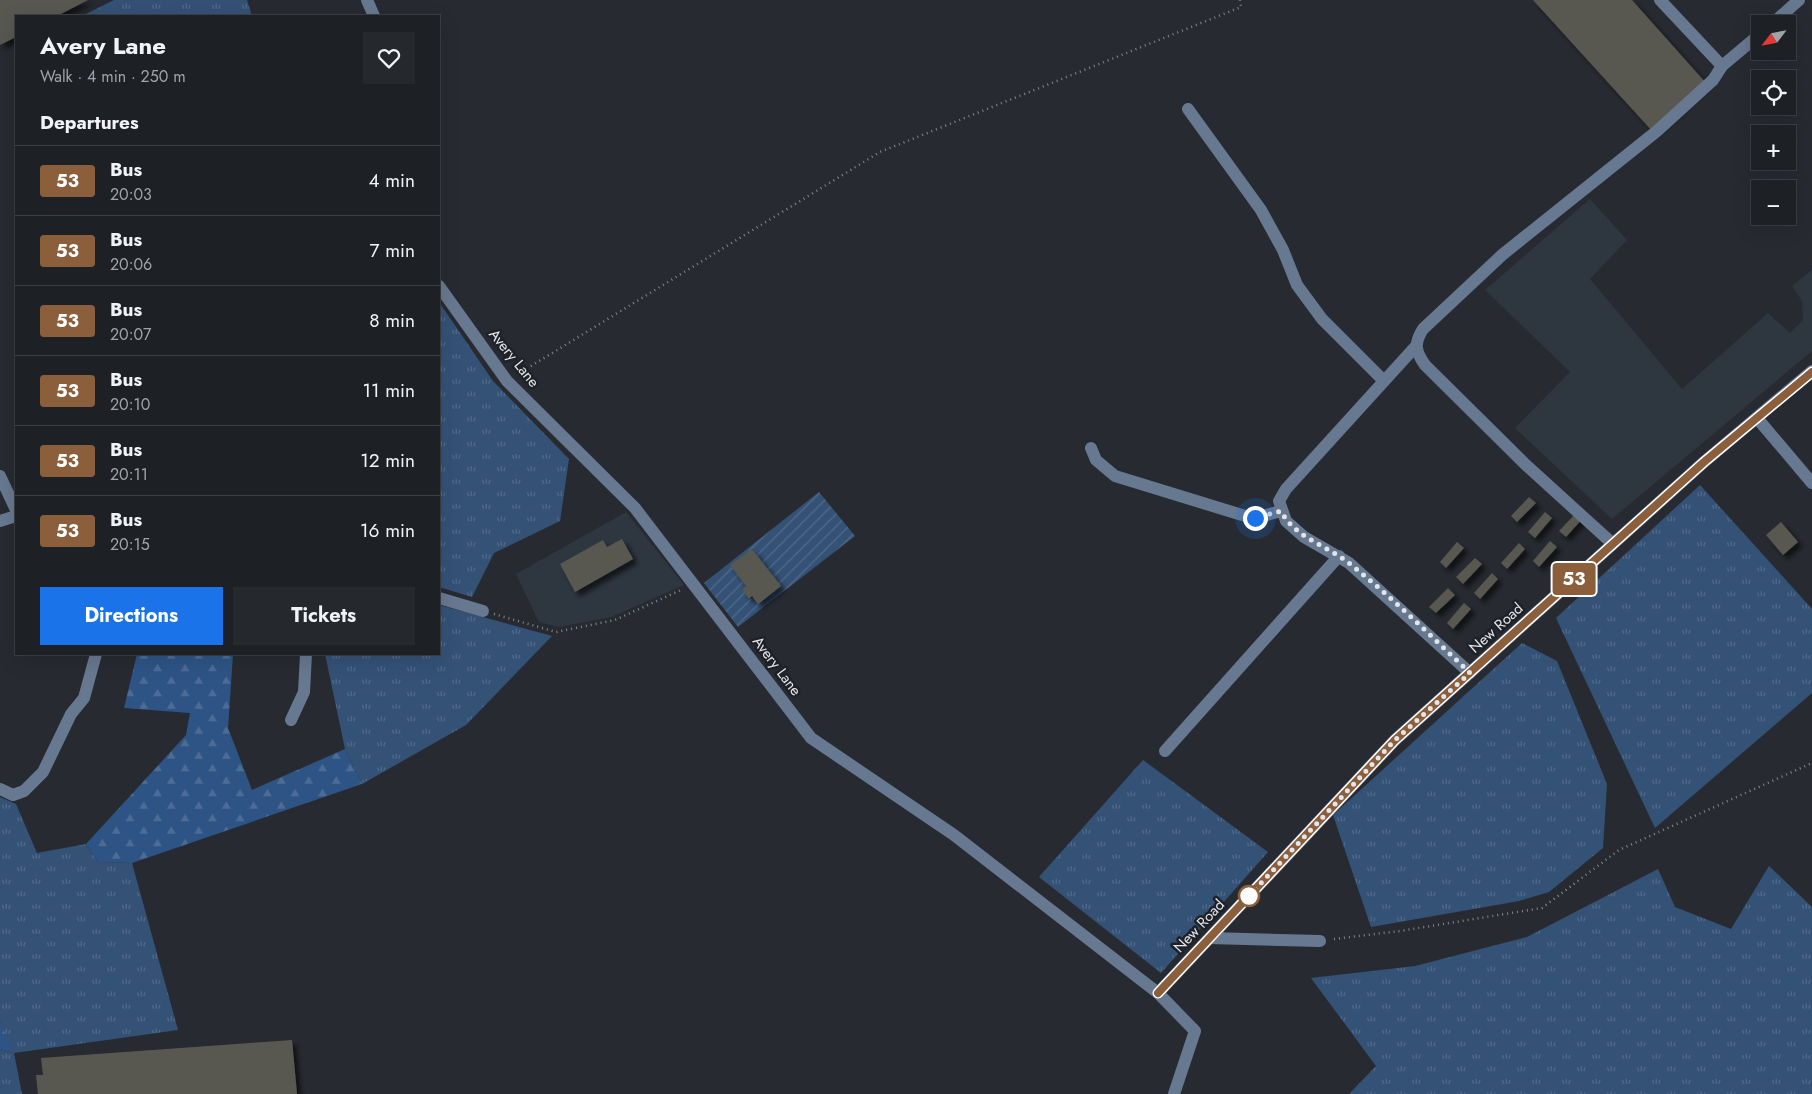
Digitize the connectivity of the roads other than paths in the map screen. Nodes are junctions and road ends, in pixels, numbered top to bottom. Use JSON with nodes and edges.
{"nodes":[{"id":1,"x":367,"y":0,"type":"edge"},
{"id":2,"x":1660,"y":0,"type":"edge"},
{"id":3,"x":1798,"y":0,"type":"edge"},
{"id":4,"x":374,"y":15,"type":"edge"},
{"id":5,"x":1782,"y":15,"type":"edge"},
{"id":6,"x":1751,"y":42,"type":"edge"},
{"id":7,"x":1722,"y":66,"type":"junction"},
{"id":8,"x":1188,"y":109,"type":"dead end"},
{"id":9,"x":440,"y":287,"type":"edge"},
{"id":10,"x":1416,"y":346,"type":"junction"},
{"id":11,"x":1812,"y":372,"type":"edge"},
{"id":12,"x":1384,"y":381,"type":"junction"},
{"id":13,"x":1757,"y":418,"type":"junction"},
{"id":14,"x":1091,"y":448,"type":"dead end"},
{"id":15,"x":0,"y":476,"type":"edge"},
{"id":16,"x":1812,"y":483,"type":"edge"},
{"id":17,"x":15,"y":508,"type":"edge"},
{"id":18,"x":1281,"y":511,"type":"junction"},
{"id":19,"x":15,"y":516,"type":"edge"},
{"id":20,"x":0,"y":521,"type":"edge"},
{"id":21,"x":1613,"y":544,"type":"junction"},
{"id":22,"x":1339,"y":556,"type":"junction"},
{"id":23,"x":440,"y":598,"type":"edge"},
{"id":24,"x":483,"y":611,"type":"road end"},
{"id":25,"x":96,"y":655,"type":"edge"},
{"id":26,"x":306,"y":655,"type":"edge"},
{"id":27,"x":1470,"y":673,"type":"junction"},
{"id":28,"x":291,"y":720,"type":"dead end"},
{"id":29,"x":1165,"y":751,"type":"dead end"},
{"id":30,"x":0,"y":789,"type":"edge"},
{"id":31,"x":1210,"y":938,"type":"junction"},
{"id":32,"x":1320,"y":941,"type":"road end"},
{"id":33,"x":1158,"y":993,"type":"junction"},
{"id":34,"x":1174,"y":1094,"type":"edge"}],
"edges":[{"from":1,"to":4,"type":"street"},
{"from":2,"to":7,"type":"street"},
{"from":3,"to":5,"type":"street"},
{"from":6,"to":7,"type":"street"},
{"from":7,"to":10,"type":"street"},
{"from":8,"to":12,"type":"street"},
{"from":9,"to":33,"type":"street","name":"Avery Lane"},
{"from":10,"to":12,"type":"street"},
{"from":10,"to":21,"type":"street"},
{"from":11,"to":13,"type":"street","name":"New Road"},
{"from":12,"to":18,"type":"street"},
{"from":13,"to":16,"type":"street"},
{"from":13,"to":21,"type":"street","name":"New Road"},
{"from":14,"to":18,"type":"street"},
{"from":15,"to":17,"type":"street"},
{"from":18,"to":22,"type":"street"},
{"from":19,"to":20,"type":"street"},
{"from":21,"to":27,"type":"street","name":"New Road"},
{"from":22,"to":27,"type":"street"},
{"from":22,"to":29,"type":"street"},
{"from":23,"to":24,"type":"street"},
{"from":25,"to":30,"type":"street"},
{"from":26,"to":28,"type":"street"},
{"from":27,"to":31,"type":"street","name":"New Road"},
{"from":31,"to":32,"type":"street"},
{"from":31,"to":33,"type":"street","name":"New Road"},
{"from":33,"to":34,"type":"street","name":"Avery Lane"}]}
